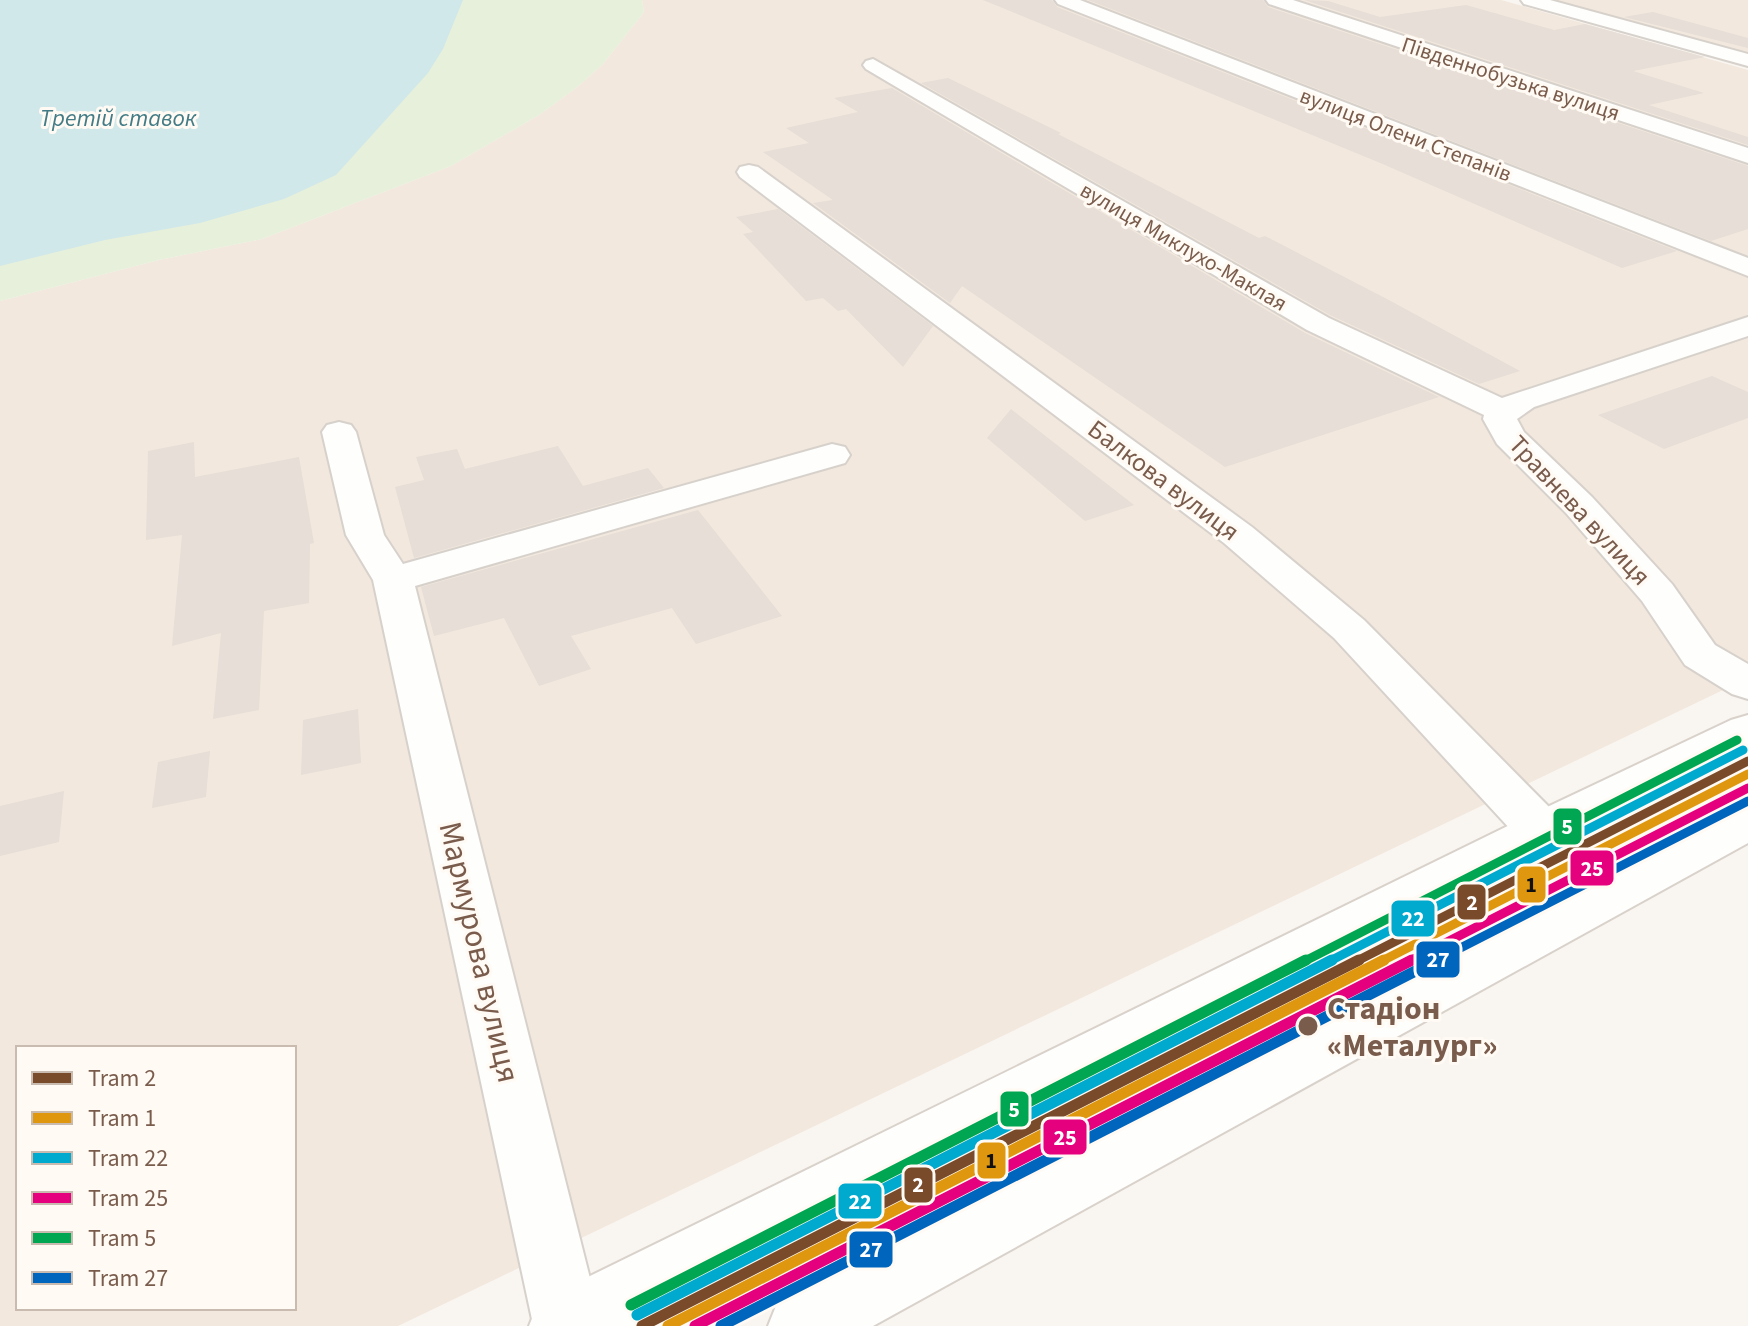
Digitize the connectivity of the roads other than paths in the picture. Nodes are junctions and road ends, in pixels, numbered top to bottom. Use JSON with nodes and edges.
{"nodes":[{"id":1,"x":1064,"y":0,"type":"edge"},
{"id":2,"x":1275,"y":0,"type":"edge"},
{"id":3,"x":1530,"y":0,"type":"edge"},
{"id":4,"x":1603,"y":2,"type":"dead end"},
{"id":5,"x":1565,"y":9,"type":"junction"},
{"id":6,"x":1748,"y":60,"type":"edge"},
{"id":7,"x":873,"y":65,"type":"dead end"},
{"id":8,"x":1748,"y":156,"type":"edge"},
{"id":9,"x":749,"y":172,"type":"dead end"},
{"id":10,"x":1748,"y":268,"type":"edge"},
{"id":11,"x":1748,"y":326,"type":"edge"},
{"id":12,"x":1503,"y":411,"type":"junction"},
{"id":13,"x":339,"y":432,"type":"dead end"},
{"id":14,"x":832,"y":455,"type":"dead end"},
{"id":15,"x":393,"y":580,"type":"junction"},
{"id":16,"x":1748,"y":684,"type":"edge"},
{"id":17,"x":1748,"y":731,"type":"edge"},
{"id":18,"x":1748,"y":820,"type":"edge"},
{"id":19,"x":1542,"y":831,"type":"junction"},
{"id":20,"x":566,"y":1325,"type":"edge"},
{"id":21,"x":803,"y":1326,"type":"edge"}],
"edges":[{"from":1,"to":10,"type":"street","name":"вулиця Олени Степанів"},
{"from":2,"to":8,"type":"street","name":"Південнобузька вулиця"},
{"from":3,"to":5,"type":"street"},
{"from":4,"to":5,"type":"street"},
{"from":5,"to":6,"type":"street"},
{"from":7,"to":12,"type":"street","name":"вулиця Миклухо-Маклая"},
{"from":9,"to":19,"type":"street","name":"Балкова вулиця"},
{"from":11,"to":12,"type":"street","name":"Травнева вулиця"},
{"from":12,"to":16,"type":"street","name":"Травнева вулиця"},
{"from":13,"to":15,"type":"street","name":"Мармурова вулиця"},
{"from":14,"to":15,"type":"street"},
{"from":15,"to":20,"type":"street","name":"Мармурова вулиця"},
{"from":17,"to":19,"type":"street"},
{"from":18,"to":21,"type":"street"},
{"from":19,"to":20,"type":"street"}]}
